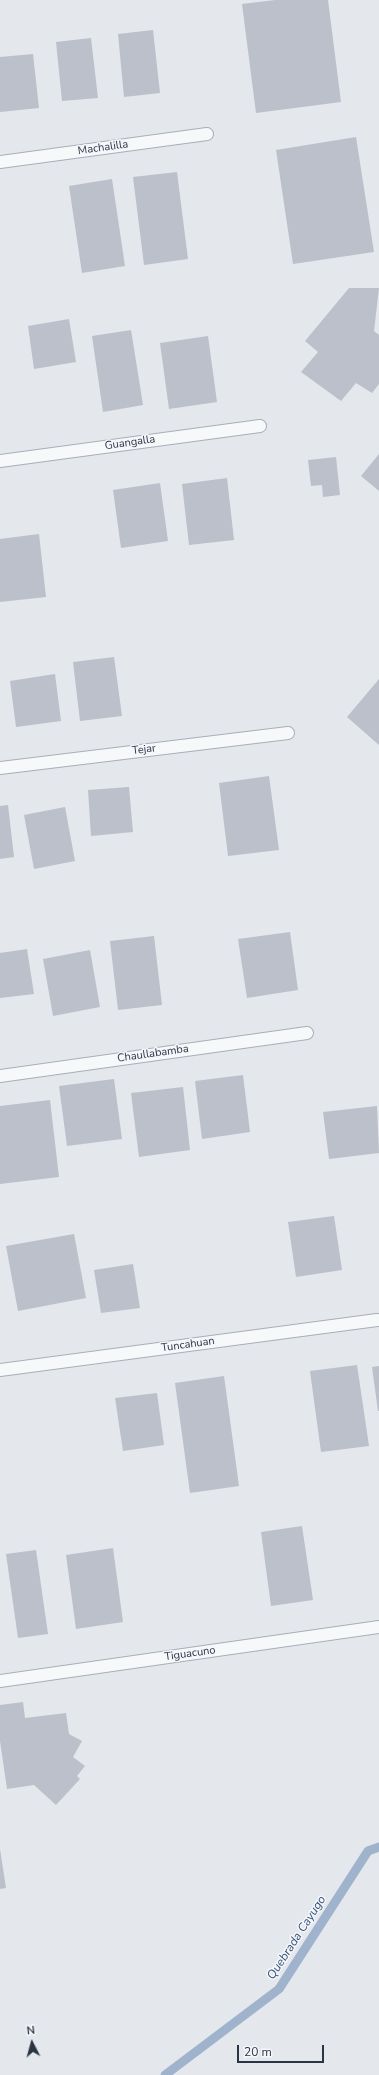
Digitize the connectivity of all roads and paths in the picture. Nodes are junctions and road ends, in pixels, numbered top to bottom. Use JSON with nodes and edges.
{"nodes":[{"id":1,"x":207,"y":134,"type":"dead end"},
{"id":2,"x":0,"y":162,"type":"edge"},
{"id":3,"x":260,"y":426,"type":"dead end"},
{"id":4,"x":0,"y":461,"type":"edge"},
{"id":5,"x":288,"y":733,"type":"dead end"},
{"id":6,"x":0,"y":768,"type":"edge"},
{"id":7,"x":307,"y":1033,"type":"dead end"},
{"id":8,"x":0,"y":1076,"type":"edge"},
{"id":9,"x":377,"y":1320,"type":"dead end"},
{"id":10,"x":0,"y":1370,"type":"edge"},
{"id":11,"x":379,"y":1627,"type":"edge"},
{"id":12,"x":0,"y":1681,"type":"edge"}],
"edges":[{"from":1,"to":2,"type":"lane","name":"Machalilla"},
{"from":3,"to":4,"type":"lane","name":"Guangalla"},
{"from":5,"to":6,"type":"lane","name":"Tejar"},
{"from":7,"to":8,"type":"lane","name":"Chaullabamba"},
{"from":9,"to":10,"type":"lane","name":"Tuncahuan"},
{"from":11,"to":12,"type":"lane","name":"Tiguacuno"}]}
